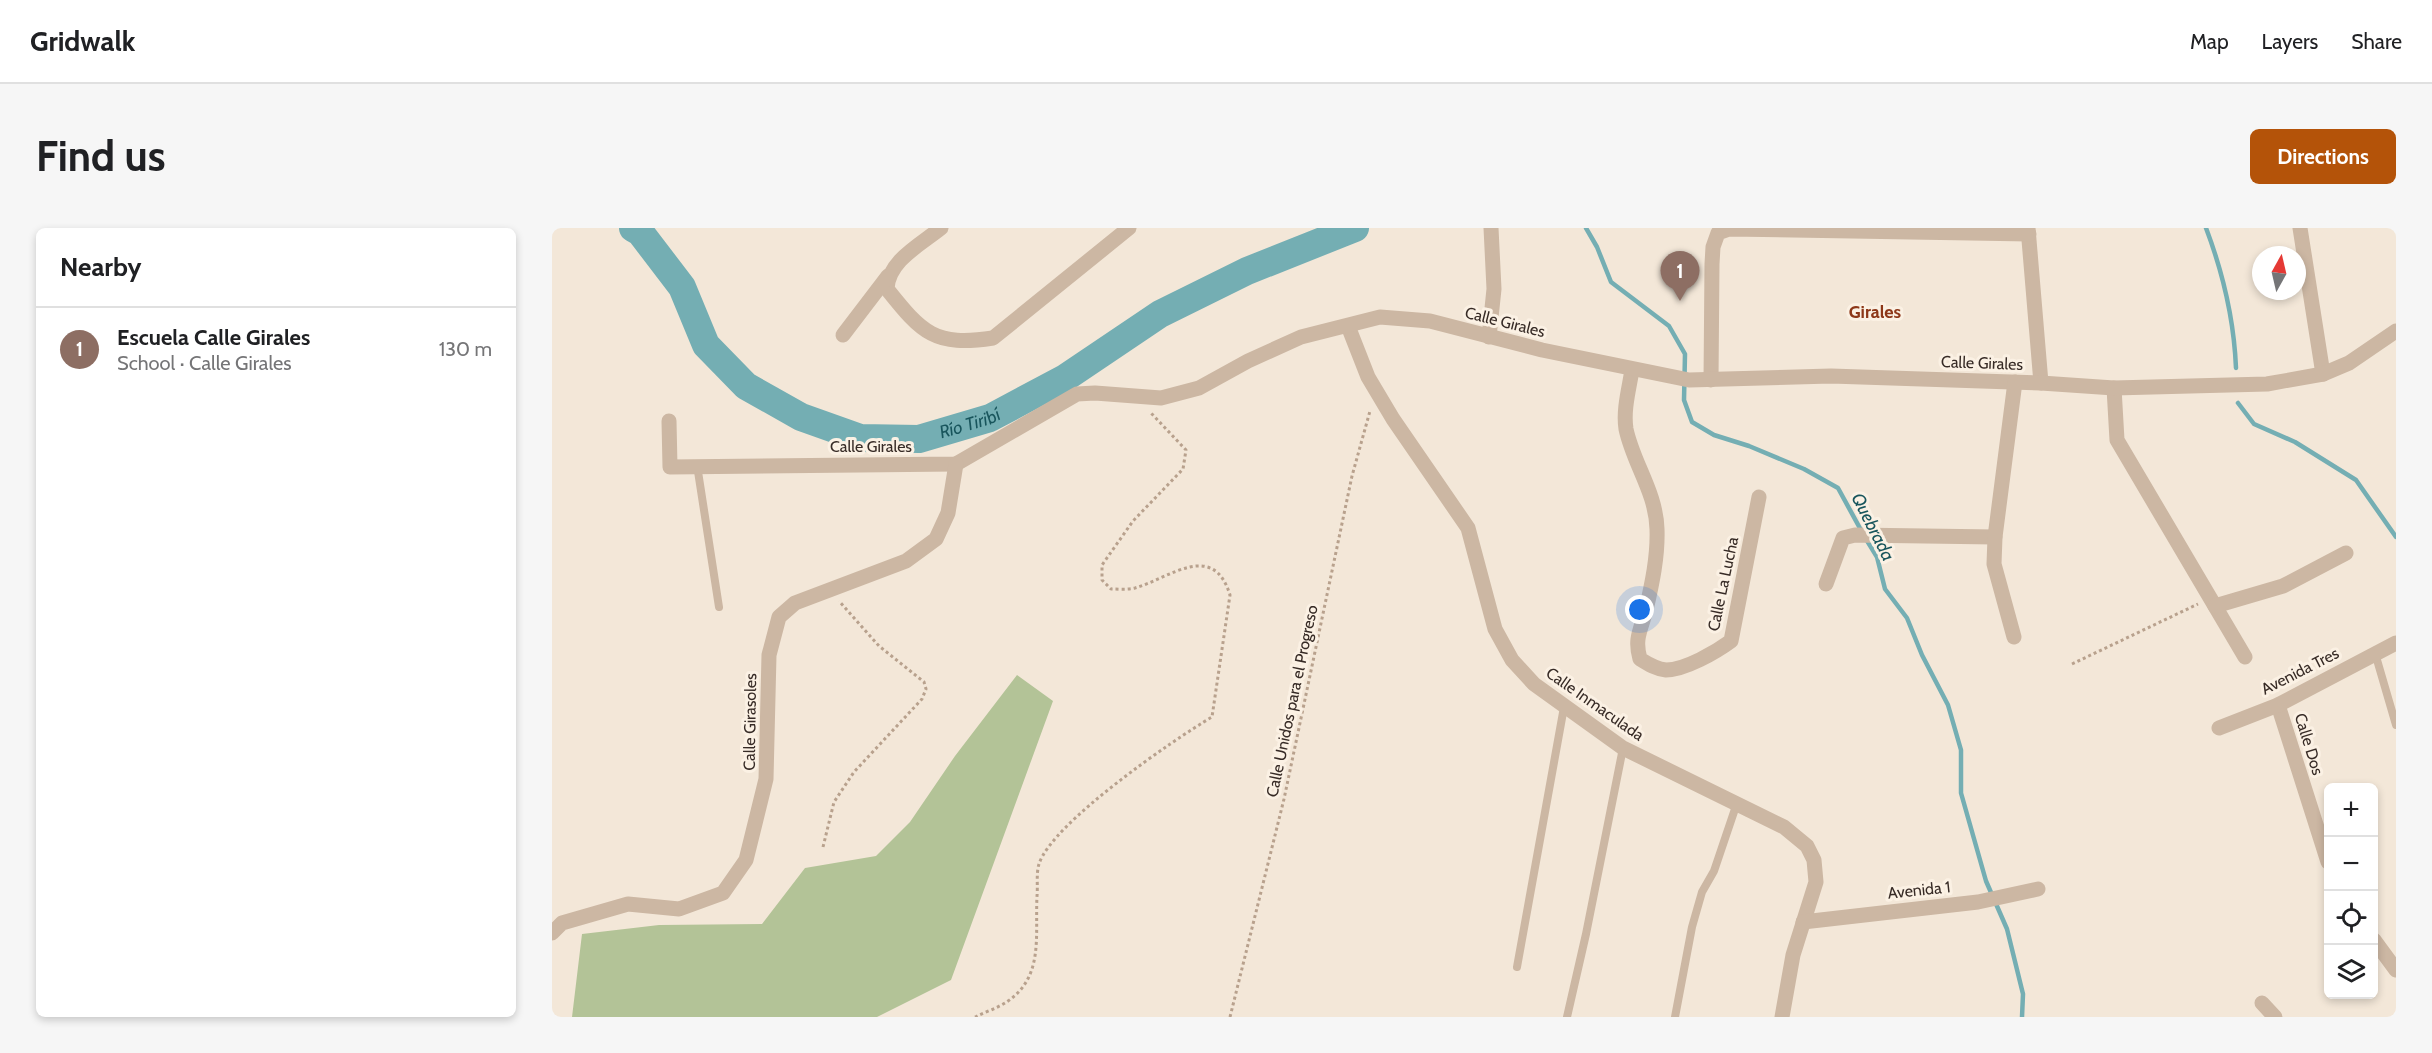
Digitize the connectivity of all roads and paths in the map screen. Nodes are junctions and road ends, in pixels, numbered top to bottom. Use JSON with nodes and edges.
{"nodes":[{"id":1,"x":941,"y":228,"type":"edge"},
{"id":2,"x":1129,"y":228,"type":"edge"},
{"id":3,"x":1491,"y":228,"type":"edge"},
{"id":4,"x":2300,"y":228,"type":"edge"},
{"id":5,"x":2028,"y":231,"type":"edge"},
{"id":6,"x":888,"y":276,"type":"junction"},
{"id":7,"x":1348,"y":326,"type":"junction"},
{"id":8,"x":2396,"y":331,"type":"edge"},
{"id":9,"x":843,"y":335,"type":"dead end"},
{"id":10,"x":1489,"y":337,"type":"junction"},
{"id":11,"x":1632,"y":370,"type":"junction"},
{"id":12,"x":2323,"y":374,"type":"junction"},
{"id":13,"x":1711,"y":380,"type":"junction"},
{"id":14,"x":2015,"y":382,"type":"junction"},
{"id":15,"x":2041,"y":383,"type":"junction"},
{"id":16,"x":2114,"y":388,"type":"junction"},
{"id":17,"x":1376,"y":390,"type":"junction"},
{"id":18,"x":1137,"y":398,"type":"junction"},
{"id":19,"x":669,"y":421,"type":"dead end"},
{"id":20,"x":956,"y":464,"type":"junction"},
{"id":21,"x":697,"y":465,"type":"junction"},
{"id":22,"x":1759,"y":497,"type":"dead end"},
{"id":23,"x":1995,"y":537,"type":"junction"},
{"id":24,"x":2346,"y":553,"type":"dead end"},
{"id":25,"x":1826,"y":584,"type":"dead end"},
{"id":26,"x":830,"y":590,"type":"junction"},
{"id":27,"x":2213,"y":602,"type":"junction"},
{"id":28,"x":719,"y":607,"type":"dead end"},
{"id":29,"x":2014,"y":637,"type":"dead end"},
{"id":30,"x":2396,"y":643,"type":"edge"},
{"id":31,"x":2375,"y":653,"type":"junction"},
{"id":32,"x":2245,"y":657,"type":"dead end"},
{"id":33,"x":2072,"y":664,"type":"dead end"},
{"id":34,"x":2278,"y":705,"type":"junction"},
{"id":35,"x":1564,"y":707,"type":"junction"},
{"id":36,"x":2396,"y":724,"type":"edge"},
{"id":37,"x":2219,"y":729,"type":"dead end"},
{"id":38,"x":1623,"y":748,"type":"junction"},
{"id":39,"x":1737,"y":803,"type":"junction"},
{"id":40,"x":823,"y":847,"type":"dead end"},
{"id":41,"x":2324,"y":849,"type":"edge"},
{"id":42,"x":2038,"y":889,"type":"dead end"},
{"id":43,"x":1803,"y":922,"type":"junction"},
{"id":44,"x":552,"y":933,"type":"edge"},
{"id":45,"x":2377,"y":945,"type":"edge"},
{"id":46,"x":1517,"y":967,"type":"dead end"},
{"id":47,"x":2396,"y":970,"type":"edge"},
{"id":48,"x":2262,"y":1003,"type":"dead end"},
{"id":49,"x":975,"y":1017,"type":"edge"},
{"id":50,"x":1230,"y":1017,"type":"edge"},
{"id":51,"x":1567,"y":1017,"type":"edge"},
{"id":52,"x":1675,"y":1017,"type":"edge"},
{"id":53,"x":1782,"y":1017,"type":"edge"},
{"id":54,"x":2275,"y":1017,"type":"edge"}],
"edges":[{"from":1,"to":6,"type":"street"},
{"from":2,"to":6,"type":"street"},
{"from":3,"to":10,"type":"street"},
{"from":4,"to":12,"type":"street"},
{"from":5,"to":13,"type":"street"},
{"from":5,"to":15,"type":"street"},
{"from":6,"to":9,"type":"street"},
{"from":7,"to":10,"type":"street","name":"Calle Girales"},
{"from":7,"to":17,"type":"street","name":"Calle Inmaculada"},
{"from":7,"to":18,"type":"street","name":"Calle Girales"},
{"from":8,"to":12,"type":"street","name":"Calle Girales"},
{"from":10,"to":11,"type":"street","name":"Calle Girales"},
{"from":11,"to":13,"type":"street","name":"Calle Girales"},
{"from":11,"to":22,"type":"street","name":"Calle La Lucha"},
{"from":12,"to":16,"type":"street","name":"Calle Girales"},
{"from":13,"to":14,"type":"street","name":"Calle Girales"},
{"from":14,"to":15,"type":"street","name":"Calle Girales"},
{"from":14,"to":23,"type":"street"},
{"from":15,"to":16,"type":"street","name":"Calle Girales"},
{"from":16,"to":27,"type":"street"},
{"from":17,"to":35,"type":"street","name":"Calle Inmaculada"},
{"from":17,"to":50,"type":"path","name":"Calle Unidos para el Progreso"},
{"from":18,"to":20,"type":"street","name":"Calle Girales"},
{"from":18,"to":49,"type":"path"},
{"from":19,"to":21,"type":"street","name":"Calle Girales"},
{"from":20,"to":21,"type":"street","name":"Calle Girales"},
{"from":20,"to":26,"type":"street","name":"Calle Girasoles"},
{"from":21,"to":28,"type":"lane"},
{"from":23,"to":25,"type":"street"},
{"from":23,"to":29,"type":"street"},
{"from":24,"to":27,"type":"street"},
{"from":26,"to":40,"type":"path"},
{"from":26,"to":44,"type":"street","name":"Calle Girasoles"},
{"from":27,"to":32,"type":"street"},
{"from":27,"to":33,"type":"path"},
{"from":30,"to":31,"type":"street","name":"Avenida Tres"},
{"from":31,"to":34,"type":"street","name":"Avenida Tres"},
{"from":31,"to":36,"type":"lane"},
{"from":34,"to":37,"type":"street","name":"Avenida Tres"},
{"from":34,"to":41,"type":"street","name":"Calle Dos"},
{"from":35,"to":38,"type":"street","name":"Calle Inmaculada"},
{"from":35,"to":46,"type":"lane"},
{"from":38,"to":39,"type":"street","name":"Calle Inmaculada"},
{"from":38,"to":51,"type":"lane"},
{"from":39,"to":43,"type":"street","name":"Calle Inmaculada"},
{"from":39,"to":52,"type":"lane"},
{"from":42,"to":43,"type":"street","name":"Avenida 1"},
{"from":43,"to":53,"type":"street","name":"Calle Inmaculada"},
{"from":45,"to":47,"type":"street"},
{"from":48,"to":54,"type":"street"}]}
